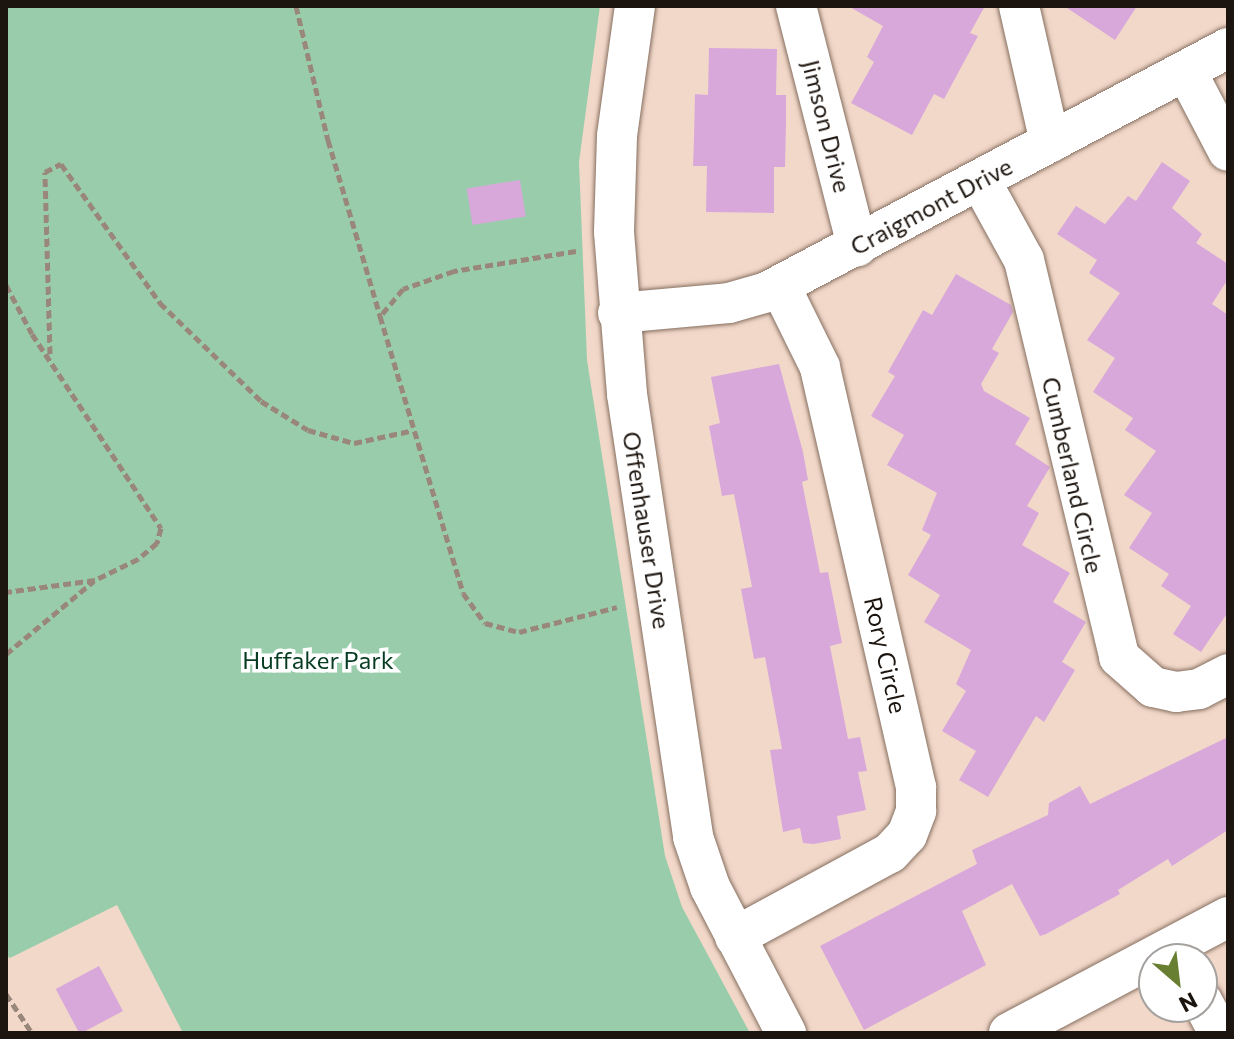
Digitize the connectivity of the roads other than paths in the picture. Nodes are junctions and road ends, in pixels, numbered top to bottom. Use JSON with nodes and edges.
{"nodes":[{"id":1,"x":635,"y":6,"type":"edge"},
{"id":2,"x":796,"y":6,"type":"edge"},
{"id":3,"x":1019,"y":6,"type":"edge"},
{"id":4,"x":1228,"y":48,"type":"edge"},
{"id":5,"x":1186,"y":71,"type":"junction"},
{"id":6,"x":1050,"y":143,"type":"junction"},
{"id":7,"x":1228,"y":151,"type":"edge"},
{"id":8,"x":980,"y":180,"type":"junction"},
{"id":9,"x":857,"y":246,"type":"junction"},
{"id":10,"x":780,"y":286,"type":"junction"},
{"id":11,"x":618,"y":313,"type":"junction"},
{"id":12,"x":1228,"y":674,"type":"edge"},
{"id":13,"x":1228,"y":917,"type":"edge"},
{"id":14,"x":735,"y":937,"type":"junction"},
{"id":15,"x":1190,"y":943,"type":"edge"},
{"id":16,"x":1138,"y":971,"type":"edge"},
{"id":17,"x":786,"y":1033,"type":"edge"},
{"id":18,"x":1009,"y":1033,"type":"edge"}],
"edges":[{"from":1,"to":11,"type":"street","name":"Offenhauser Drive"},
{"from":2,"to":9,"type":"street","name":"Jimson Drive"},
{"from":3,"to":6,"type":"street"},
{"from":4,"to":5,"type":"street","name":"Craigmont Drive"},
{"from":5,"to":6,"type":"street","name":"Craigmont Drive"},
{"from":5,"to":7,"type":"street"},
{"from":6,"to":8,"type":"street","name":"Craigmont Drive"},
{"from":8,"to":9,"type":"street","name":"Craigmont Drive"},
{"from":8,"to":12,"type":"street","name":"Cumberland Circle"},
{"from":9,"to":10,"type":"street","name":"Craigmont Drive"},
{"from":10,"to":11,"type":"street","name":"Craigmont Drive"},
{"from":10,"to":14,"type":"street","name":"Rory Circle"},
{"from":11,"to":14,"type":"street","name":"Offenhauser Drive"},
{"from":13,"to":15,"type":"street"},
{"from":14,"to":17,"type":"street","name":"Offenhauser Drive"},
{"from":16,"to":18,"type":"street"}]}
